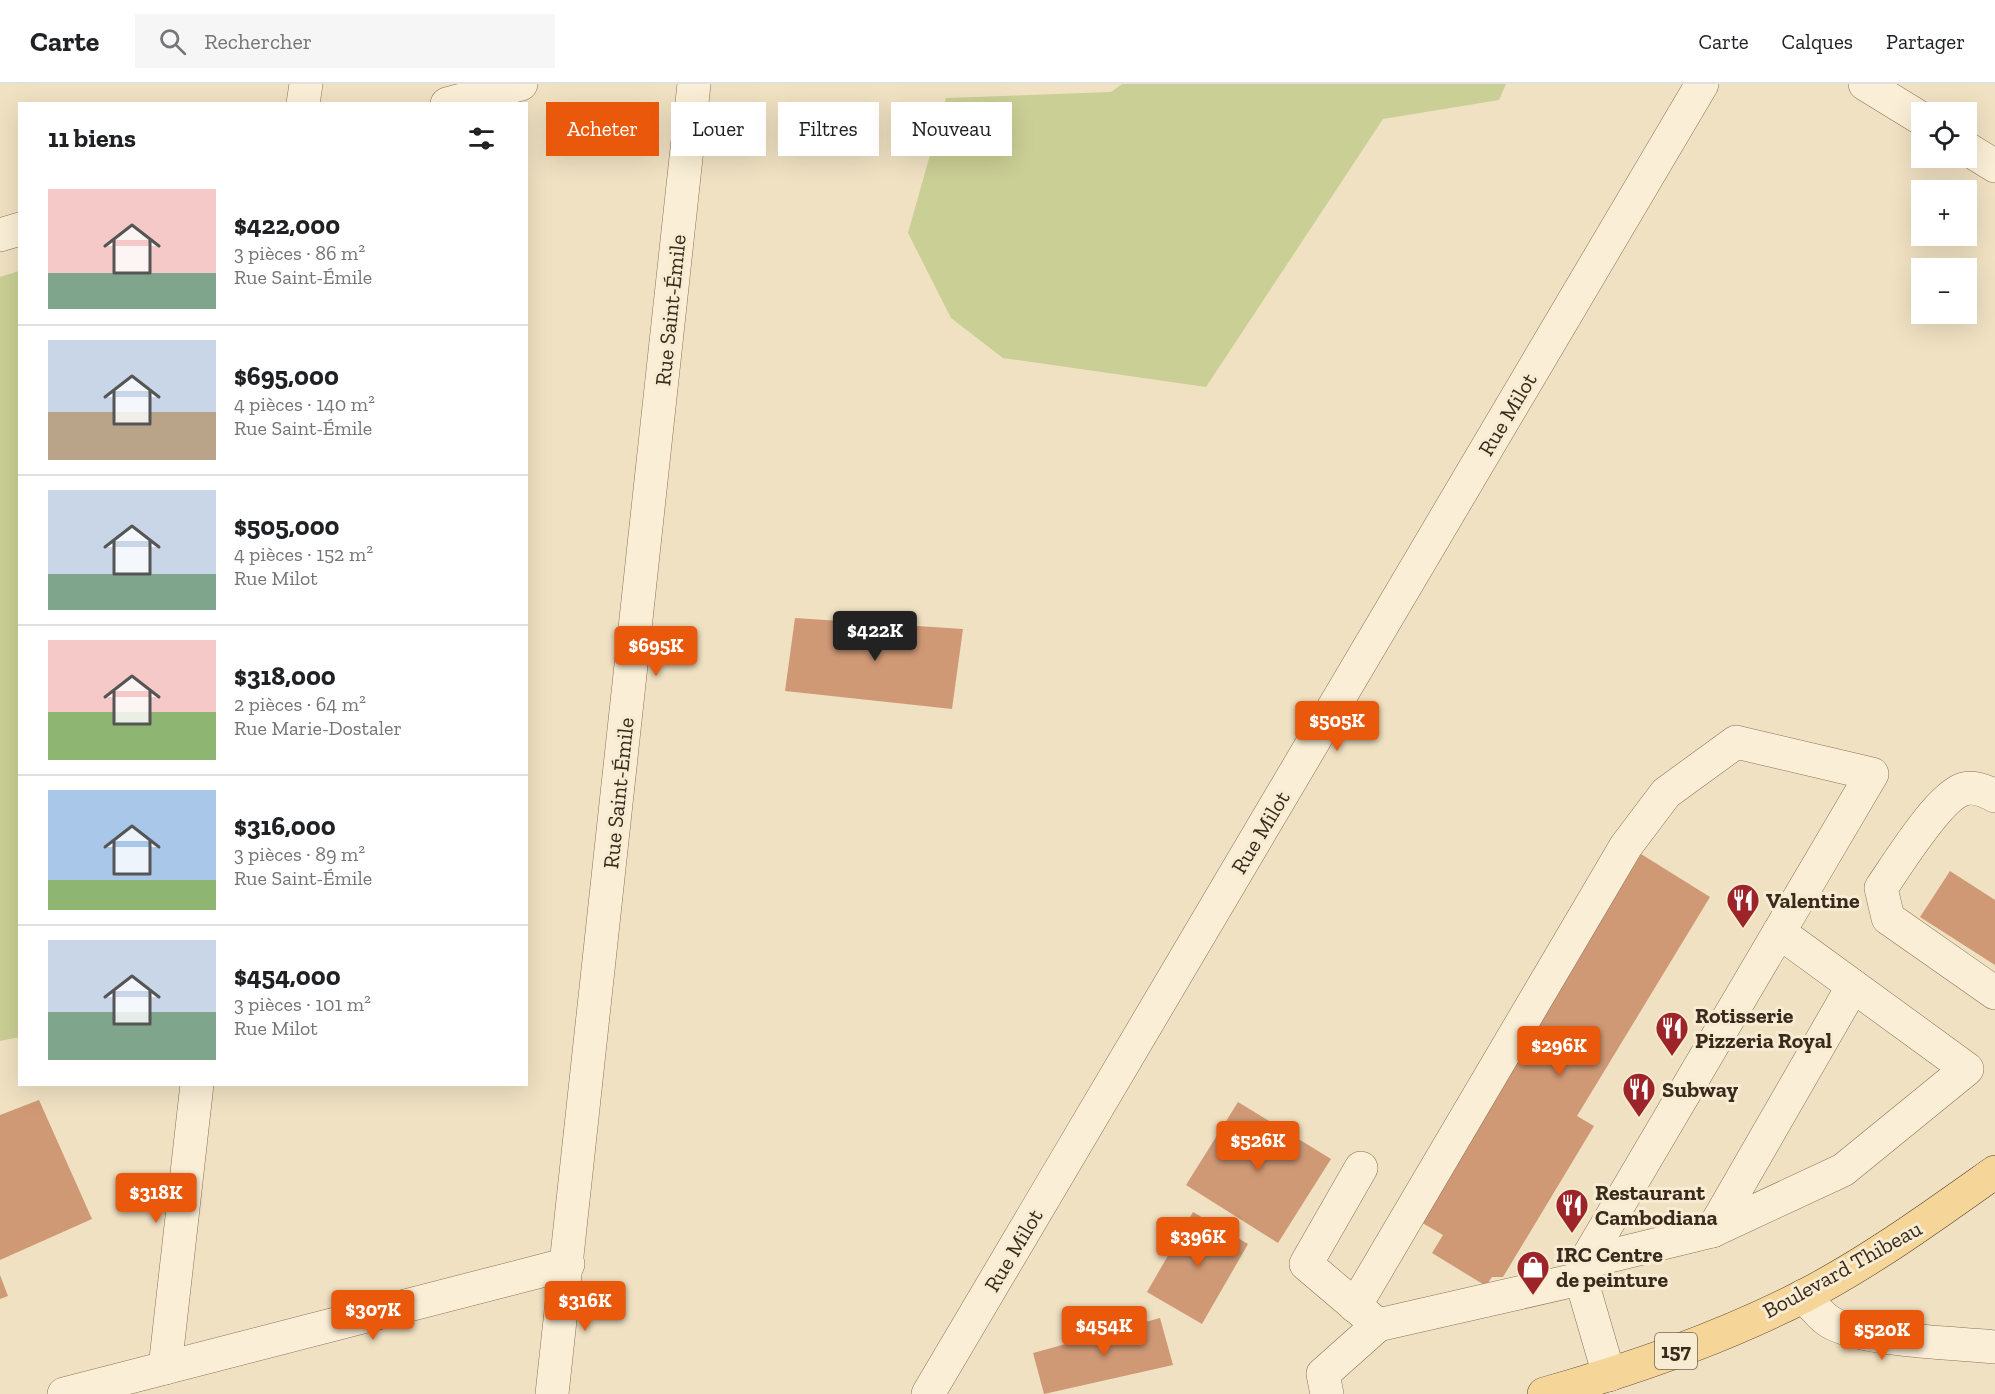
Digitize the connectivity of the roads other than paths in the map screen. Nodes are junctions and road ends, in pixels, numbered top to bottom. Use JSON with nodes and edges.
{"nodes":[{"id":1,"x":306,"y":84,"type":"edge"},
{"id":2,"x":521,"y":84,"type":"edge"},
{"id":3,"x":694,"y":84,"type":"edge"},
{"id":4,"x":1702,"y":84,"type":"edge"},
{"id":5,"x":1865,"y":84,"type":"edge"},
{"id":6,"x":303,"y":102,"type":"edge"},
{"id":7,"x":454,"y":102,"type":"edge"},
{"id":8,"x":1911,"y":112,"type":"edge"},
{"id":9,"x":1977,"y":155,"type":"edge"},
{"id":10,"x":1995,"y":166,"type":"edge"},
{"id":11,"x":18,"y":230,"type":"edge"},
{"id":12,"x":0,"y":235,"type":"edge"},
{"id":13,"x":1995,"y":796,"type":"edge"},
{"id":14,"x":1779,"y":932,"type":"junction"},
{"id":15,"x":1852,"y":986,"type":"junction"},
{"id":16,"x":1995,"y":993,"type":"edge"},
{"id":17,"x":197,"y":1086,"type":"edge"},
{"id":18,"x":1361,"y":1168,"type":"dead end"},
{"id":19,"x":1995,"y":1172,"type":"edge"},
{"id":20,"x":1712,"y":1231,"type":"junction"},
{"id":21,"x":568,"y":1264,"type":"junction"},
{"id":22,"x":1584,"y":1270,"type":"junction"},
{"id":23,"x":1803,"y":1296,"type":"junction"},
{"id":24,"x":1366,"y":1315,"type":"junction"},
{"id":25,"x":1995,"y":1347,"type":"edge"},
{"id":26,"x":165,"y":1368,"type":"junction"},
{"id":27,"x":1609,"y":1375,"type":"junction"},
{"id":28,"x":64,"y":1394,"type":"edge"},
{"id":29,"x":552,"y":1394,"type":"edge"},
{"id":30,"x":928,"y":1394,"type":"edge"},
{"id":31,"x":1328,"y":1394,"type":"edge"},
{"id":32,"x":1544,"y":1394,"type":"edge"}],
"edges":[{"from":1,"to":6,"type":"street"},
{"from":2,"to":7,"type":"street"},
{"from":3,"to":21,"type":"street","name":"Rue Saint-Émile"},
{"from":4,"to":30,"type":"street","name":"Rue Milot"},
{"from":5,"to":8,"type":"street"},
{"from":9,"to":10,"type":"street"},
{"from":11,"to":12,"type":"street"},
{"from":13,"to":16,"type":"street"},
{"from":14,"to":15,"type":"street"},
{"from":14,"to":22,"type":"street"},
{"from":14,"to":24,"type":"street"},
{"from":15,"to":20,"type":"street"},
{"from":15,"to":20,"type":"street"},
{"from":17,"to":26,"type":"street"},
{"from":18,"to":24,"type":"street"},
{"from":19,"to":23,"type":"main road","name":"Boulevard Thibeau","number":"157"},
{"from":20,"to":22,"type":"street"},
{"from":21,"to":26,"type":"street"},
{"from":21,"to":29,"type":"street","name":"Rue Saint-Émile"},
{"from":22,"to":24,"type":"street"},
{"from":22,"to":27,"type":"street"},
{"from":23,"to":25,"type":"street"},
{"from":23,"to":27,"type":"main road","name":"Boulevard Thibeau","number":"157"},
{"from":24,"to":31,"type":"street"},
{"from":26,"to":28,"type":"street"},
{"from":27,"to":32,"type":"main road","name":"Boulevard Thibeau","number":"157"}]}
